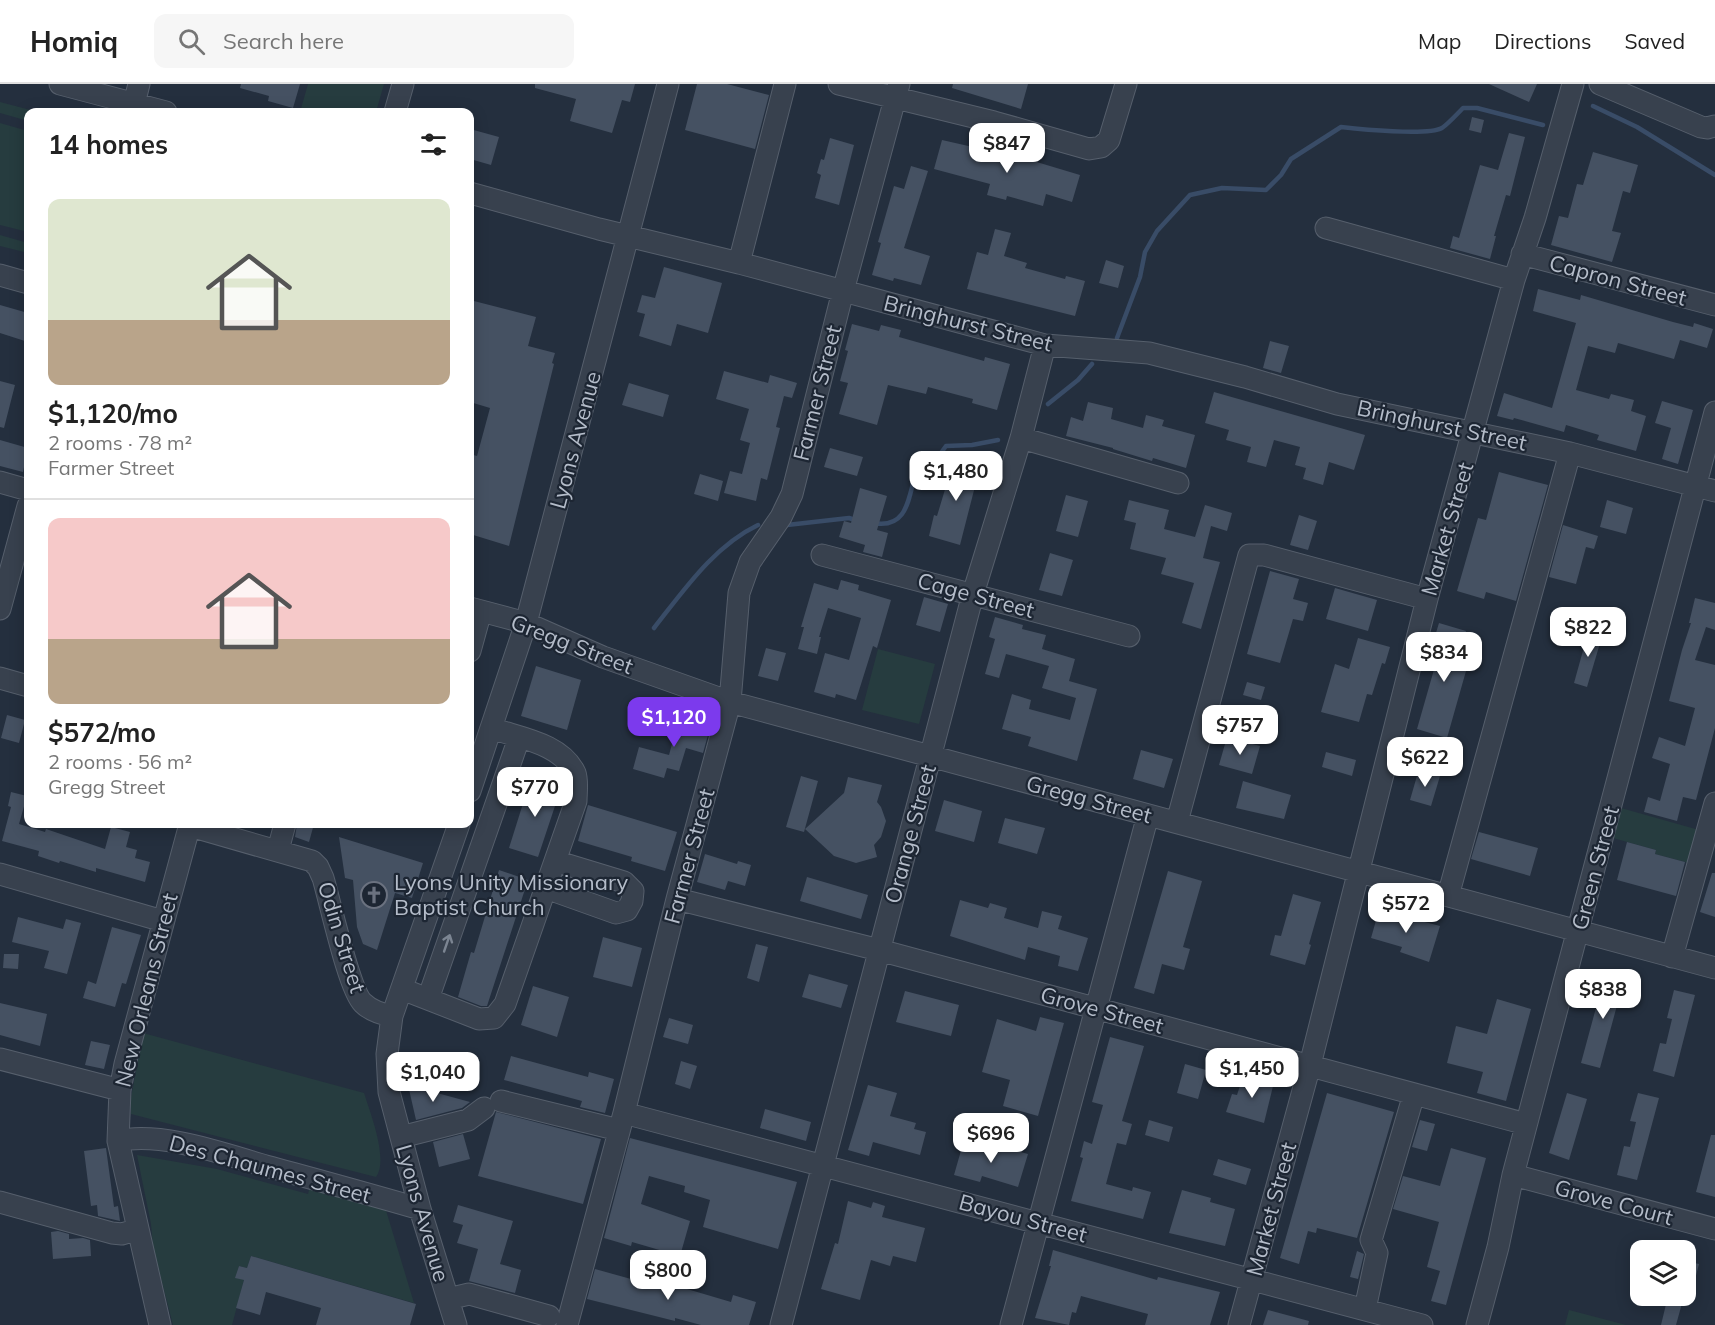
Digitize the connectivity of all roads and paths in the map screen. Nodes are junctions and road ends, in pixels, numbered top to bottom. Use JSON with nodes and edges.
{"nodes":[{"id":1,"x":60,"y":84,"type":"edge"},
{"id":2,"x":403,"y":84,"type":"edge"},
{"id":3,"x":668,"y":84,"type":"edge"},
{"id":4,"x":785,"y":84,"type":"edge"},
{"id":5,"x":839,"y":84,"type":"edge"},
{"id":6,"x":1126,"y":84,"type":"edge"},
{"id":7,"x":1573,"y":84,"type":"edge"},
{"id":8,"x":1600,"y":84,"type":"edge"},
{"id":9,"x":898,"y":91,"type":"edge"},
{"id":10,"x":136,"y":94,"type":"edge"},
{"id":11,"x":159,"y":108,"type":"edge"},
{"id":12,"x":396,"y":108,"type":"edge"},
{"id":13,"x":1715,"y":126,"type":"edge"},
{"id":14,"x":474,"y":194,"type":"edge"},
{"id":15,"x":1326,"y":228,"type":"dead end"},
{"id":16,"x":628,"y":236,"type":"junction"},
{"id":17,"x":1521,"y":254,"type":"junction"},
{"id":18,"x":739,"y":263,"type":"junction"},
{"id":19,"x":0,"y":275,"type":"edge"},
{"id":20,"x":1514,"y":280,"type":"junction"},
{"id":21,"x":24,"y":282,"type":"edge"},
{"id":22,"x":843,"y":291,"type":"junction"},
{"id":23,"x":1715,"y":305,"type":"edge"},
{"id":24,"x":1045,"y":345,"type":"junction"},
{"id":25,"x":1715,"y":412,"type":"edge"},
{"id":26,"x":1474,"y":431,"type":"junction"},
{"id":27,"x":1021,"y":438,"type":"junction"},
{"id":28,"x":1570,"y":453,"type":"junction"},
{"id":29,"x":0,"y":482,"type":"edge"},
{"id":30,"x":1178,"y":483,"type":"dead end"},
{"id":31,"x":1706,"y":488,"type":"edge"},
{"id":32,"x":24,"y":489,"type":"edge"},
{"id":33,"x":24,"y":521,"type":"edge"},
{"id":34,"x":822,"y":555,"type":"dead end"},
{"id":35,"x":973,"y":594,"type":"junction"},
{"id":36,"x":1427,"y":598,"type":"junction"},
{"id":37,"x":0,"y":609,"type":"edge"},
{"id":38,"x":475,"y":609,"type":"edge"},
{"id":39,"x":526,"y":623,"type":"junction"},
{"id":40,"x":1129,"y":636,"type":"dead end"},
{"id":41,"x":0,"y":678,"type":"edge"},
{"id":42,"x":24,"y":685,"type":"edge"},
{"id":43,"x":730,"y":702,"type":"junction"},
{"id":44,"x":491,"y":728,"type":"junction"},
{"id":45,"x":519,"y":738,"type":"junction"},
{"id":46,"x":477,"y":746,"type":"edge"},
{"id":47,"x":930,"y":756,"type":"junction"},
{"id":48,"x":474,"y":765,"type":"edge"},
{"id":49,"x":1715,"y":803,"type":"edge"},
{"id":50,"x":1148,"y":815,"type":"junction"},
{"id":51,"x":1177,"y":822,"type":"junction"},
{"id":52,"x":189,"y":828,"type":"edge"},
{"id":53,"x":201,"y":828,"type":"edge"},
{"id":54,"x":284,"y":828,"type":"edge"},
{"id":55,"x":458,"y":828,"type":"edge"},
{"id":56,"x":278,"y":850,"type":"junction"},
{"id":57,"x":555,"y":861,"type":"junction"},
{"id":58,"x":1359,"y":872,"type":"junction"},
{"id":59,"x":0,"y":874,"type":"edge"},
{"id":60,"x":546,"y":888,"type":"junction"},
{"id":61,"x":1448,"y":896,"type":"junction"},
{"id":62,"x":677,"y":899,"type":"junction"},
{"id":63,"x":163,"y":921,"type":"junction"},
{"id":64,"x":1579,"y":931,"type":"junction"},
{"id":65,"x":879,"y":950,"type":"junction"},
{"id":66,"x":1672,"y":957,"type":"junction"},
{"id":67,"x":1715,"y":968,"type":"edge"},
{"id":68,"x":402,"y":989,"type":"junction"},
{"id":69,"x":428,"y":999,"type":"junction"},
{"id":70,"x":1096,"y":1008,"type":"junction"},
{"id":71,"x":392,"y":1016,"type":"junction"},
{"id":72,"x":0,"y":1059,"type":"edge"},
{"id":73,"x":1310,"y":1065,"type":"junction"},
{"id":74,"x":120,"y":1089,"type":"junction"},
{"id":75,"x":1414,"y":1094,"type":"junction"},
{"id":76,"x":622,"y":1122,"type":"junction"},
{"id":77,"x":1526,"y":1124,"type":"junction"},
{"id":78,"x":401,"y":1137,"type":"junction"},
{"id":79,"x":118,"y":1141,"type":"junction"},
{"id":80,"x":823,"y":1166,"type":"junction"},
{"id":81,"x":1513,"y":1175,"type":"junction"},
{"id":82,"x":0,"y":1202,"type":"edge"},
{"id":83,"x":420,"y":1209,"type":"junction"},
{"id":84,"x":1039,"y":1222,"type":"junction"},
{"id":85,"x":138,"y":1229,"type":"junction"},
{"id":86,"x":1715,"y":1229,"type":"edge"},
{"id":87,"x":1252,"y":1279,"type":"junction"},
{"id":88,"x":448,"y":1299,"type":"junction"},
{"id":89,"x":1365,"y":1309,"type":"junction"},
{"id":90,"x":566,"y":1322,"type":"edge"},
{"id":91,"x":160,"y":1325,"type":"edge"},
{"id":92,"x":456,"y":1325,"type":"edge"},
{"id":93,"x":781,"y":1325,"type":"edge"},
{"id":94,"x":1011,"y":1325,"type":"edge"},
{"id":95,"x":1239,"y":1325,"type":"edge"},
{"id":96,"x":1422,"y":1325,"type":"edge"},
{"id":97,"x":1477,"y":1325,"type":"edge"}],
"edges":[{"from":1,"to":10,"type":"street"},
{"from":2,"to":12,"type":"street"},
{"from":3,"to":16,"type":"street","name":"Lyons Avenue"},
{"from":4,"to":18,"type":"street"},
{"from":5,"to":9,"type":"street"},
{"from":6,"to":9,"type":"street"},
{"from":7,"to":17,"type":"street","name":"Market Street"},
{"from":8,"to":13,"type":"street"},
{"from":9,"to":22,"type":"street","name":"Farmer Street"},
{"from":10,"to":11,"type":"street"},
{"from":14,"to":16,"type":"street","name":"Bringhurst Street"},
{"from":15,"to":20,"type":"street","name":"Capron Street"},
{"from":16,"to":18,"type":"street","name":"Bringhurst Street"},
{"from":16,"to":39,"type":"street","name":"Lyons Avenue"},
{"from":17,"to":20,"type":"street","name":"Market Street"},
{"from":17,"to":23,"type":"street","name":"Capron Street"},
{"from":18,"to":22,"type":"street","name":"Bringhurst Street"},
{"from":19,"to":21,"type":"street"},
{"from":20,"to":26,"type":"street","name":"Market Street"},
{"from":22,"to":24,"type":"street","name":"Bringhurst Street"},
{"from":22,"to":43,"type":"street","name":"Farmer Street"},
{"from":24,"to":26,"type":"street","name":"Bringhurst Street"},
{"from":24,"to":27,"type":"street","name":"Orange Street"},
{"from":25,"to":31,"type":"street","name":"Green Street"},
{"from":26,"to":28,"type":"street","name":"Bringhurst Street"},
{"from":26,"to":36,"type":"street","name":"Market Street"},
{"from":27,"to":30,"type":"street"},
{"from":27,"to":35,"type":"street","name":"Orange Street"},
{"from":28,"to":31,"type":"street","name":"Bringhurst Street"},
{"from":28,"to":61,"type":"street"},
{"from":29,"to":32,"type":"street"},
{"from":31,"to":64,"type":"street","name":"Green Street"},
{"from":33,"to":37,"type":"street"},
{"from":34,"to":35,"type":"street","name":"Cage Street"},
{"from":35,"to":40,"type":"street","name":"Cage Street"},
{"from":35,"to":47,"type":"street","name":"Orange Street"},
{"from":36,"to":51,"type":"street"},
{"from":36,"to":58,"type":"street","name":"Market Street"},
{"from":38,"to":39,"type":"street","name":"Gregg Street"},
{"from":39,"to":43,"type":"street","name":"Gregg Street"},
{"from":39,"to":44,"type":"street","name":"Lyons Avenue"},
{"from":41,"to":42,"type":"street"},
{"from":43,"to":47,"type":"street","name":"Gregg Street"},
{"from":43,"to":62,"type":"street","name":"Farmer Street"},
{"from":44,"to":45,"type":"street"},
{"from":44,"to":46,"type":"street","name":"Lyons Avenue"},
{"from":45,"to":57,"type":"street"},
{"from":69,"to":45,"type":"street","one_way":true},
{"from":46,"to":48,"type":"street","name":"Lyons Avenue"},
{"from":47,"to":50,"type":"street","name":"Gregg Street"},
{"from":47,"to":65,"type":"street","name":"Orange Street"},
{"from":49,"to":66,"type":"street"},
{"from":50,"to":51,"type":"street","name":"Gregg Street"},
{"from":50,"to":70,"type":"street"},
{"from":51,"to":58,"type":"street","name":"Gregg Street"},
{"from":52,"to":63,"type":"street","name":"New Orleans Street"},
{"from":53,"to":56,"type":"street","name":"Odin Street"},
{"from":54,"to":56,"type":"street"},
{"from":55,"to":68,"type":"street","name":"Lyons Avenue"},
{"from":56,"to":71,"type":"street","name":"Odin Street"},
{"from":57,"to":60,"type":"street"},
{"from":57,"to":60,"type":"street"},
{"from":58,"to":61,"type":"street","name":"Gregg Street"},
{"from":58,"to":73,"type":"street","name":"Market Street"},
{"from":59,"to":63,"type":"street"},
{"from":60,"to":69,"type":"street"},
{"from":61,"to":64,"type":"street","name":"Gregg Street"},
{"from":62,"to":65,"type":"street","name":"Grove Street"},
{"from":62,"to":76,"type":"street","name":"Farmer Street"},
{"from":63,"to":74,"type":"street","name":"New Orleans Street"},
{"from":64,"to":66,"type":"street","name":"Gregg Street"},
{"from":64,"to":77,"type":"street","name":"Green Street"},
{"from":65,"to":70,"type":"street","name":"Grove Street"},
{"from":65,"to":80,"type":"street","name":"Orange Street"},
{"from":66,"to":67,"type":"street","name":"Gregg Street"},
{"from":68,"to":69,"type":"street"},
{"from":68,"to":71,"type":"street","name":"Lyons Avenue"},
{"from":70,"to":73,"type":"street","name":"Grove Street"},
{"from":70,"to":84,"type":"street"},
{"from":71,"to":78,"type":"street","name":"Lyons Avenue"},
{"from":72,"to":74,"type":"street"},
{"from":73,"to":75,"type":"street","name":"Grove Street"},
{"from":73,"to":87,"type":"street","name":"Market Street"},
{"from":74,"to":79,"type":"street","name":"New Orleans Street"},
{"from":75,"to":77,"type":"street","name":"Grove Street"},
{"from":75,"to":89,"type":"street"},
{"from":76,"to":78,"type":"street","name":"Bayou Street"},
{"from":76,"to":80,"type":"street","name":"Bayou Street"},
{"from":76,"to":90,"type":"street","name":"Farmer Street"},
{"from":77,"to":81,"type":"street","name":"Green Street"},
{"from":78,"to":83,"type":"street","name":"Lyons Avenue"},
{"from":79,"to":83,"type":"street","name":"Des Chaumes Street"},
{"from":79,"to":85,"type":"street","name":"New Orleans Street"},
{"from":80,"to":84,"type":"street","name":"Bayou Street"},
{"from":80,"to":93,"type":"street","name":"Orange Street"},
{"from":81,"to":86,"type":"street","name":"Grove Court"},
{"from":81,"to":97,"type":"street","name":"Green Street"},
{"from":82,"to":85,"type":"street"},
{"from":83,"to":88,"type":"street","name":"Lyons Avenue"},
{"from":84,"to":87,"type":"street","name":"Bayou Street"},
{"from":84,"to":94,"type":"street"},
{"from":85,"to":91,"type":"street","name":"New Orleans Street"},
{"from":87,"to":89,"type":"street","name":"Bayou Street"},
{"from":87,"to":95,"type":"street","name":"Market Street"},
{"from":88,"to":90,"type":"street"},
{"from":88,"to":92,"type":"street","name":"Lyons Avenue"},
{"from":89,"to":96,"type":"street","name":"Bayou Street"}]}
